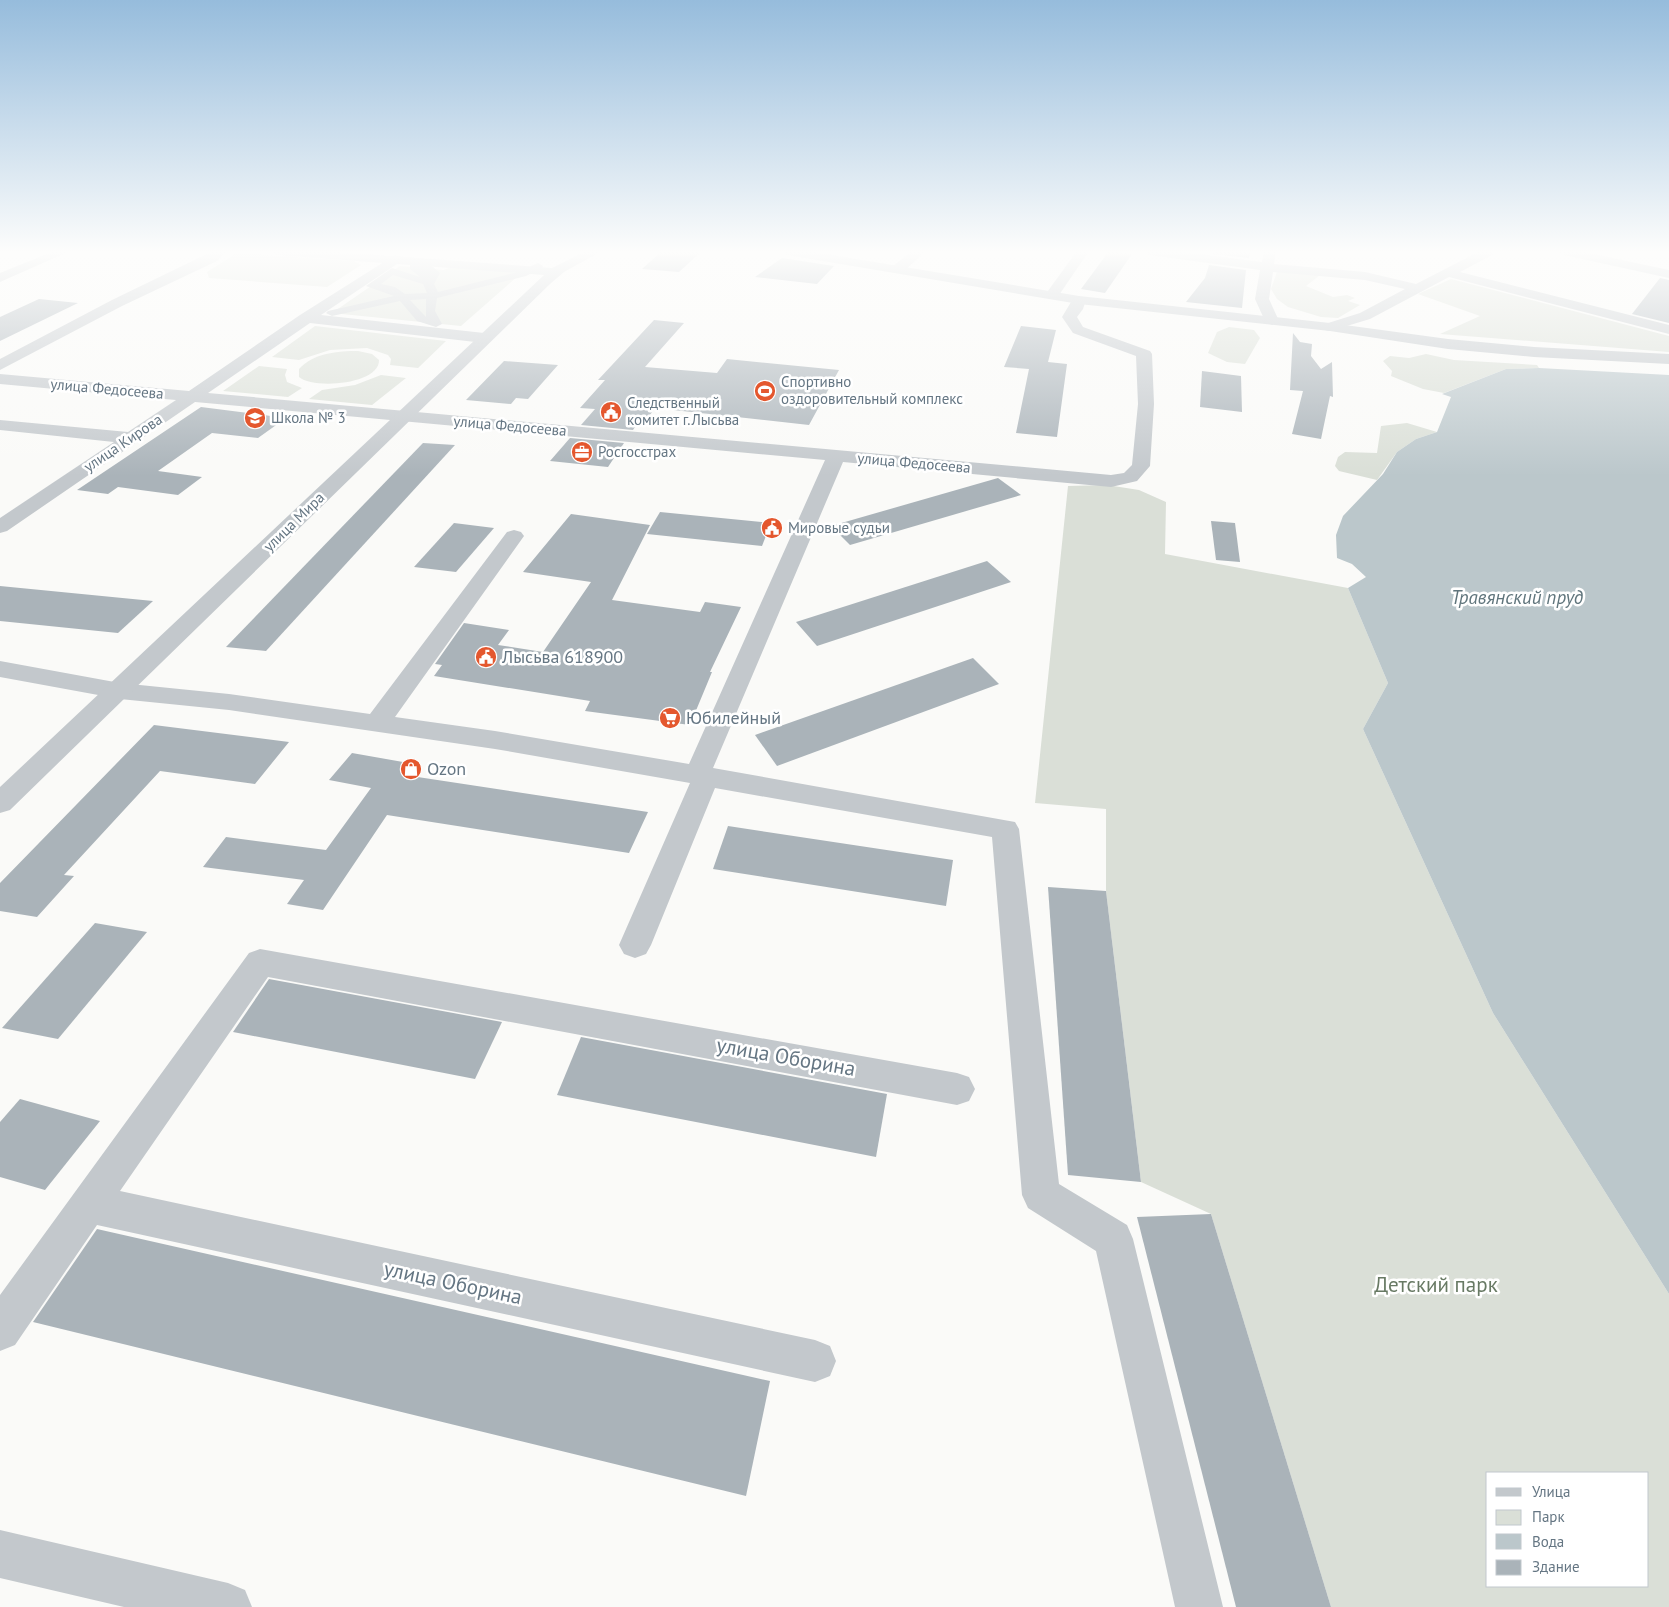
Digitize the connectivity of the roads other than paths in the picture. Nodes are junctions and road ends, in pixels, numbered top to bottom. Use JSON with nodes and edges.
{"nodes":[{"id":1,"x":74,"y":326,"type":"edge"},
{"id":2,"x":294,"y":326,"type":"edge"},
{"id":3,"x":377,"y":326,"type":"edge"},
{"id":4,"x":497,"y":326,"type":"edge"},
{"id":5,"x":1075,"y":326,"type":"edge"},
{"id":6,"x":1320,"y":326,"type":"edge"},
{"id":7,"x":1333,"y":326,"type":"edge"},
{"id":8,"x":1654,"y":326,"type":"edge"},
{"id":9,"x":1330,"y":327,"type":"junction"},
{"id":10,"x":1669,"y":330,"type":"edge"},
{"id":11,"x":484,"y":338,"type":"junction"},
{"id":12,"x":1669,"y":359,"type":"edge"},
{"id":13,"x":0,"y":365,"type":"edge"},
{"id":14,"x":0,"y":379,"type":"edge"},
{"id":15,"x":192,"y":397,"type":"junction"},
{"id":16,"x":403,"y":416,"type":"junction"},
{"id":17,"x":0,"y":425,"type":"edge"},
{"id":18,"x":131,"y":438,"type":"junction"},
{"id":19,"x":835,"y":456,"type":"junction"},
{"id":20,"x":0,"y":527,"type":"edge"},
{"id":21,"x":514,"y":536,"type":"dead end"},
{"id":22,"x":0,"y":669,"type":"edge"},
{"id":23,"x":120,"y":691,"type":"junction"},
{"id":24,"x":377,"y":723,"type":"junction"},
{"id":25,"x":702,"y":776,"type":"junction"},
{"id":26,"x":0,"y":803,"type":"edge"},
{"id":27,"x":635,"y":945,"type":"dead end"},
{"id":28,"x":957,"y":1089,"type":"dead end"},
{"id":29,"x":90,"y":1204,"type":"junction"},
{"id":30,"x":0,"y":1330,"type":"edge"},
{"id":31,"x":815,"y":1361,"type":"dead end"},
{"id":32,"x":0,"y":1554,"type":"edge"},
{"id":33,"x":228,"y":1607,"type":"edge"},
{"id":34,"x":1200,"y":1607,"type":"edge"}],
"edges":[{"from":1,"to":13,"type":"street"},
{"from":2,"to":15,"type":"street","name":"улица Кирова"},
{"from":3,"to":11,"type":"street"},
{"from":4,"to":11,"type":"street","name":"улица Мира"},
{"from":5,"to":19,"type":"street","name":"улица Федосеева"},
{"from":6,"to":9,"type":"street"},
{"from":7,"to":9,"type":"street"},
{"from":8,"to":10,"type":"street"},
{"from":9,"to":12,"type":"street"},
{"from":11,"to":16,"type":"street","name":"улица Мира"},
{"from":14,"to":15,"type":"street","name":"улица Федосеева"},
{"from":15,"to":16,"type":"street","name":"улица Федосеева"},
{"from":15,"to":18,"type":"street","name":"улица Кирова"},
{"from":16,"to":19,"type":"street","name":"улица Федосеева"},
{"from":16,"to":23,"type":"street","name":"улица Мира"},
{"from":17,"to":18,"type":"street"},
{"from":18,"to":20,"type":"street","name":"улица Кирова"},
{"from":19,"to":25,"type":"street"},
{"from":21,"to":24,"type":"street"},
{"from":22,"to":23,"type":"street"},
{"from":23,"to":24,"type":"street"},
{"from":23,"to":26,"type":"street","name":"улица Мира"},
{"from":24,"to":25,"type":"street"},
{"from":25,"to":27,"type":"street"},
{"from":25,"to":34,"type":"street"},
{"from":28,"to":29,"type":"street","name":"улица Оборина"},
{"from":29,"to":30,"type":"street"},
{"from":29,"to":31,"type":"street","name":"улица Оборина"},
{"from":32,"to":33,"type":"street"}]}
